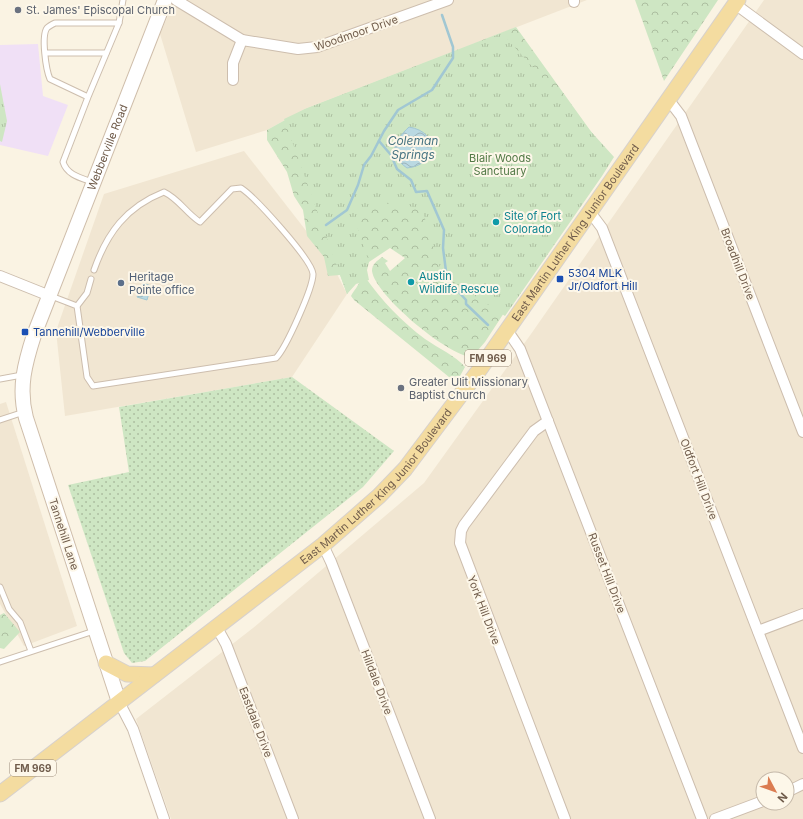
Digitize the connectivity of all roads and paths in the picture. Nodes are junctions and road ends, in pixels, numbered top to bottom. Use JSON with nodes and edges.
{"nodes":[{"id":1,"x":123,"y":0,"type":"edge"},
{"id":2,"x":165,"y":0,"type":"edge"},
{"id":3,"x":176,"y":0,"type":"edge"},
{"id":4,"x":448,"y":0,"type":"edge"},
{"id":5,"x":736,"y":2,"type":"edge"},
{"id":6,"x":119,"y":23,"type":"junction"},
{"id":7,"x":242,"y":40,"type":"junction"},
{"id":8,"x":46,"y":53,"type":"junction"},
{"id":9,"x":106,"y":53,"type":"junction"},
{"id":10,"x":803,"y":54,"type":"edge"},
{"id":11,"x":233,"y":80,"type":"dead end"},
{"id":12,"x":88,"y":97,"type":"junction"},
{"id":13,"x":668,"y":99,"type":"junction"},
{"id":14,"x":93,"y":182,"type":"junction"},
{"id":15,"x":590,"y":212,"type":"junction"},
{"id":16,"x":94,"y":270,"type":"dead end"},
{"id":17,"x":0,"y":276,"type":"edge"},
{"id":18,"x":91,"y":279,"type":"dead end"},
{"id":19,"x":50,"y":296,"type":"junction"},
{"id":20,"x":77,"y":306,"type":"junction"},
{"id":21,"x":507,"y":330,"type":"junction"},
{"id":22,"x":23,"y":375,"type":"junction"},
{"id":23,"x":0,"y":379,"type":"edge"},
{"id":24,"x":25,"y":412,"type":"junction"},
{"id":25,"x":0,"y":420,"type":"edge"},
{"id":26,"x":548,"y":421,"type":"junction"},
{"id":27,"x":803,"y":432,"type":"edge"},
{"id":28,"x":323,"y":545,"type":"junction"},
{"id":29,"x":0,"y":587,"type":"edge"},
{"id":30,"x":803,"y":614,"type":"edge"},
{"id":31,"x":216,"y":626,"type":"junction"},
{"id":32,"x":96,"y":630,"type":"junction"},
{"id":33,"x":758,"y":631,"type":"junction"},
{"id":34,"x":31,"y":651,"type":"junction"},
{"id":35,"x":0,"y":662,"type":"edge"},
{"id":36,"x":106,"y":663,"type":"junction"},
{"id":37,"x":154,"y":675,"type":"junction"},
{"id":38,"x":119,"y":702,"type":"junction"},
{"id":39,"x":803,"y":748,"type":"edge"},
{"id":40,"x":0,"y":794,"type":"edge"},
{"id":41,"x":755,"y":804,"type":"edge"},
{"id":42,"x":164,"y":819,"type":"edge"},
{"id":43,"x":293,"y":819,"type":"edge"},
{"id":44,"x":430,"y":819,"type":"edge"},
{"id":45,"x":565,"y":819,"type":"edge"},
{"id":46,"x":702,"y":819,"type":"edge"},
{"id":47,"x":715,"y":819,"type":"edge"}],
"edges":[{"from":1,"to":6,"type":"lane"},
{"from":2,"to":14,"type":"street","name":"Webberville Road"},
{"from":3,"to":7,"type":"street","name":"Woodmoor Drive"},
{"from":4,"to":7,"type":"street","name":"Woodmoor Drive"},
{"from":5,"to":10,"type":"street"},
{"from":5,"to":13,"type":"main road","name":"East Martin Luther King Junior Boulevard","number":"FM 969"},
{"from":6,"to":8,"type":"lane"},
{"from":6,"to":9,"type":"lane"},
{"from":7,"to":11,"type":"street"},
{"from":8,"to":9,"type":"lane"},
{"from":8,"to":12,"type":"lane"},
{"from":9,"to":12,"type":"lane"},
{"from":12,"to":14,"type":"lane"},
{"from":13,"to":15,"type":"main road","name":"East Martin Luther King Junior Boulevard","number":"FM 969"},
{"from":13,"to":27,"type":"street","name":"Broadhill Drive"},
{"from":14,"to":19,"type":"street","name":"Webberville Road"},
{"from":15,"to":21,"type":"main road","name":"East Martin Luther King Junior Boulevard","number":"FM 969"},
{"from":15,"to":33,"type":"street","name":"Oldfort Hill Drive"},
{"from":16,"to":20,"type":"lane"},
{"from":17,"to":19,"type":"street"},
{"from":18,"to":20,"type":"lane"},
{"from":19,"to":20,"type":"lane"},
{"from":19,"to":22,"type":"street","name":"Tannehill Lane"},
{"from":21,"to":26,"type":"street","name":"Russet Hill Drive"},
{"from":21,"to":28,"type":"main road","name":"East Martin Luther King Junior Boulevard","number":"FM 969"},
{"from":22,"to":23,"type":"lane"},
{"from":22,"to":24,"type":"street","name":"Tannehill Lane"},
{"from":24,"to":25,"type":"lane"},
{"from":24,"to":32,"type":"street","name":"Tannehill Lane"},
{"from":26,"to":45,"type":"street","name":"York Hill Drive"},
{"from":26,"to":46,"type":"street","name":"Russet Hill Drive"},
{"from":28,"to":31,"type":"main road","name":"East Martin Luther King Junior Boulevard","number":"FM 969"},
{"from":28,"to":44,"type":"street","name":"Hilldale Drive"},
{"from":29,"to":34,"type":"lane"},
{"from":30,"to":33,"type":"street"},
{"from":31,"to":37,"type":"main road","name":"East Martin Luther King Junior Boulevard","number":"FM 969"},
{"from":31,"to":43,"type":"street","name":"Eastdale Drive"},
{"from":32,"to":34,"type":"lane"},
{"from":32,"to":36,"type":"street","name":"Tannehill Lane"},
{"from":33,"to":39,"type":"street","name":"Oldfort Hill Drive"},
{"from":34,"to":35,"type":"lane"},
{"from":36,"to":37,"type":"main road"},
{"from":36,"to":38,"type":"street","name":"Tannehill Lane"},
{"from":37,"to":38,"type":"main road","name":"East Martin Luther King Junior Boulevard","number":"FM 969"},
{"from":38,"to":40,"type":"main road","name":"East Martin Luther King Junior Boulevard","number":"FM 969"},
{"from":38,"to":42,"type":"street","name":"Tannehill Lane"},
{"from":41,"to":47,"type":"street"}]}
